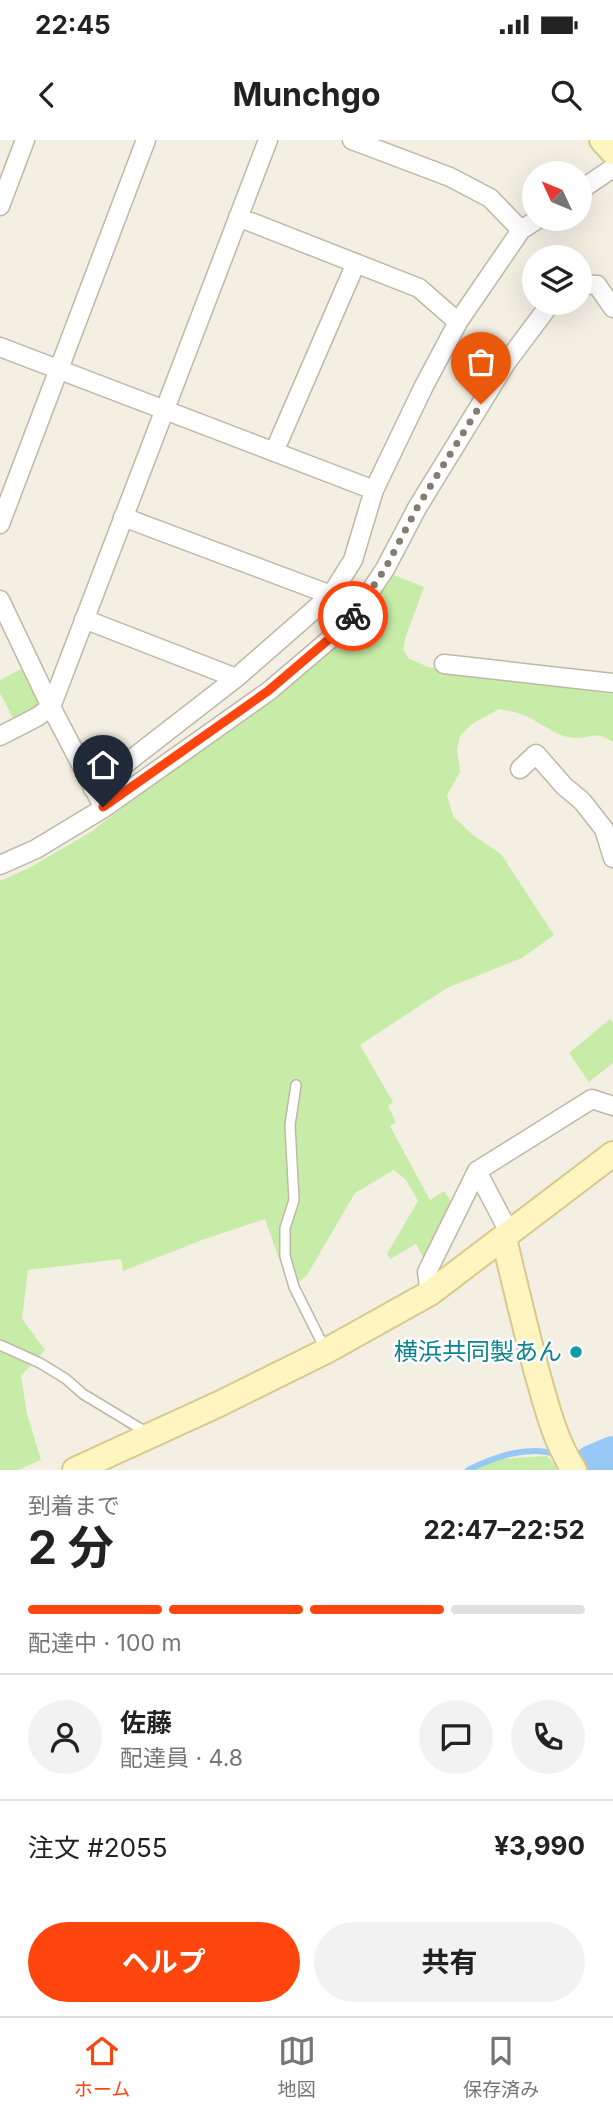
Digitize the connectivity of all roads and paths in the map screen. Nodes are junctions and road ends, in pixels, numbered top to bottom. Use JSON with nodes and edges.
{"nodes":[{"id":1,"x":25,"y":140,"type":"edge"},
{"id":2,"x":146,"y":140,"type":"edge"},
{"id":3,"x":268,"y":140,"type":"edge"},
{"id":4,"x":352,"y":140,"type":"edge"},
{"id":5,"x":602,"y":140,"type":"edge"},
{"id":6,"x":613,"y":152,"type":"edge"},
{"id":7,"x":613,"y":168,"type":"edge"},
{"id":8,"x":592,"y":182,"type":"edge"},
{"id":9,"x":0,"y":206,"type":"edge"},
{"id":10,"x":238,"y":217,"type":"junction"},
{"id":11,"x":521,"y":230,"type":"joint"},
{"id":12,"x":356,"y":263,"type":"junction"},
{"id":13,"x":592,"y":285,"type":"edge"},
{"id":14,"x":613,"y":308,"type":"edge"},
{"id":15,"x":542,"y":315,"type":"edge"},
{"id":16,"x":458,"y":322,"type":"junction"},
{"id":17,"x":0,"y":347,"type":"edge"},
{"id":18,"x":58,"y":370,"type":"junction"},
{"id":19,"x":164,"y":410,"type":"junction"},
{"id":20,"x":274,"y":452,"type":"junction"},
{"id":21,"x":374,"y":490,"type":"junction"},
{"id":22,"x":123,"y":517,"type":"junction"},
{"id":23,"x":0,"y":524,"type":"edge"},
{"id":24,"x":331,"y":595,"type":"junction"},
{"id":25,"x":1,"y":605,"type":"edge"},
{"id":26,"x":83,"y":619,"type":"junction"},
{"id":27,"x":444,"y":664,"type":"dead end"},
{"id":28,"x":236,"y":678,"type":"junction"},
{"id":29,"x":613,"y":683,"type":"edge"},
{"id":30,"x":51,"y":707,"type":"junction"},
{"id":31,"x":0,"y":736,"type":"edge"},
{"id":32,"x":520,"y":769,"type":"dead end"},
{"id":33,"x":93,"y":789,"type":"junction"},
{"id":34,"x":103,"y":807,"type":"junction"},
{"id":35,"x":613,"y":858,"type":"edge"},
{"id":36,"x":0,"y":865,"type":"edge"},
{"id":37,"x":296,"y":1085,"type":"dead end"},
{"id":38,"x":613,"y":1106,"type":"edge"},
{"id":39,"x":613,"y":1154,"type":"edge"},
{"id":40,"x":477,"y":1171,"type":"junction"},
{"id":41,"x":507,"y":1236,"type":"junction"},
{"id":42,"x":429,"y":1293,"type":"junction"},
{"id":43,"x":0,"y":1345,"type":"edge"},
{"id":44,"x":326,"y":1351,"type":"junction"},
{"id":45,"x":150,"y":1435,"type":"junction"},
{"id":46,"x":75,"y":1470,"type":"edge"},
{"id":47,"x":574,"y":1470,"type":"edge"}],
"edges":[{"from":1,"to":9,"type":"street"},
{"from":2,"to":18,"type":"street"},
{"from":3,"to":10,"type":"street"},
{"from":4,"to":11,"type":"street"},
{"from":5,"to":6,"type":"street"},
{"from":7,"to":8,"type":"street"},
{"from":10,"to":12,"type":"street"},
{"from":10,"to":19,"type":"street"},
{"from":11,"to":16,"type":"street"},
{"from":12,"to":16,"type":"street"},
{"from":12,"to":20,"type":"street"},
{"from":13,"to":14,"type":"street"},
{"from":15,"to":34,"type":"street"},
{"from":16,"to":21,"type":"street"},
{"from":17,"to":18,"type":"street"},
{"from":18,"to":19,"type":"street"},
{"from":18,"to":23,"type":"street"},
{"from":19,"to":20,"type":"street"},
{"from":19,"to":22,"type":"street"},
{"from":20,"to":21,"type":"street"},
{"from":21,"to":24,"type":"street"},
{"from":22,"to":24,"type":"street"},
{"from":22,"to":26,"type":"street"},
{"from":24,"to":28,"type":"street"},
{"from":25,"to":30,"type":"street"},
{"from":26,"to":28,"type":"street"},
{"from":26,"to":30,"type":"street"},
{"from":27,"to":29,"type":"street"},
{"from":28,"to":33,"type":"street"},
{"from":30,"to":31,"type":"street"},
{"from":30,"to":33,"type":"street"},
{"from":32,"to":35,"type":"street"},
{"from":33,"to":34,"type":"street"},
{"from":34,"to":36,"type":"street"},
{"from":37,"to":44,"type":"lane"},
{"from":38,"to":40,"type":"street"},
{"from":39,"to":41,"type":"street"},
{"from":40,"to":41,"type":"street"},
{"from":40,"to":42,"type":"street"},
{"from":41,"to":42,"type":"street"},
{"from":41,"to":47,"type":"street"},
{"from":42,"to":44,"type":"street"},
{"from":43,"to":45,"type":"lane"},
{"from":44,"to":45,"type":"street"},
{"from":45,"to":46,"type":"street"}]}
